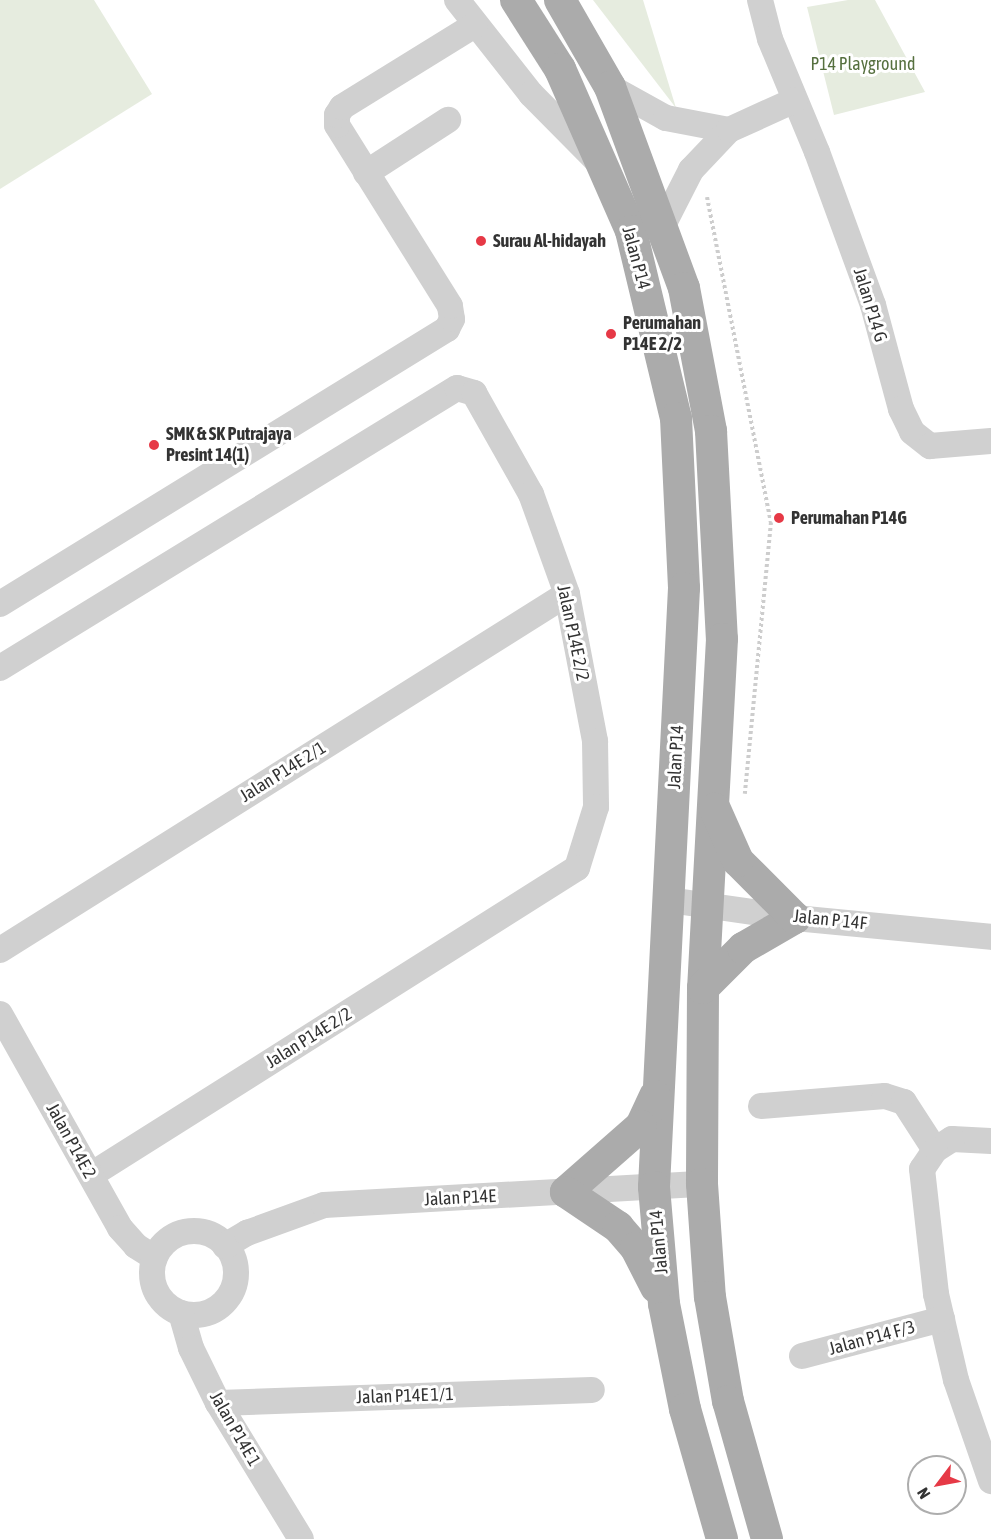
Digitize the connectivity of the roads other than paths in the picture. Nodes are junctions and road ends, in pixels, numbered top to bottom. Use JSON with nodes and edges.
{"nodes":[{"id":1,"x":457,"y":0,"type":"edge"},
{"id":2,"x":516,"y":0,"type":"edge"},
{"id":3,"x":560,"y":0,"type":"edge"},
{"id":4,"x":760,"y":0,"type":"edge"},
{"id":5,"x":476,"y":25,"type":"junction"},
{"id":6,"x":610,"y":87,"type":"junction"},
{"id":7,"x":795,"y":100,"type":"junction"},
{"id":8,"x":448,"y":120,"type":"dead end"},
{"id":9,"x":729,"y":130,"type":"junction"},
{"id":10,"x":603,"y":166,"type":"junction"},
{"id":11,"x":366,"y":173,"type":"junction"},
{"id":12,"x":662,"y":226,"type":"junction"},
{"id":13,"x":991,"y":441,"type":"edge"},
{"id":14,"x":567,"y":594,"type":"junction"},
{"id":15,"x":0,"y":604,"type":"edge"},
{"id":16,"x":0,"y":668,"type":"edge"},
{"id":17,"x":713,"y":804,"type":"junction"},
{"id":18,"x":669,"y":900,"type":"junction"},
{"id":19,"x":708,"y":905,"type":"junction"},
{"id":20,"x":795,"y":918,"type":"junction"},
{"id":21,"x":991,"y":937,"type":"edge"},
{"id":22,"x":0,"y":950,"type":"edge"},
{"id":23,"x":703,"y":988,"type":"junction"},
{"id":24,"x":0,"y":1014,"type":"edge"},
{"id":25,"x":659,"y":1088,"type":"junction"},
{"id":26,"x":761,"y":1106,"type":"dead end"},
{"id":27,"x":991,"y":1141,"type":"edge"},
{"id":28,"x":935,"y":1150,"type":"junction"},
{"id":29,"x":91,"y":1175,"type":"junction"},
{"id":30,"x":702,"y":1184,"type":"junction"},
{"id":31,"x":654,"y":1187,"type":"junction"},
{"id":32,"x":566,"y":1192,"type":"junction"},
{"id":33,"x":225,"y":1246,"type":"junction"},
{"id":34,"x":155,"y":1258,"type":"junction"},
{"id":35,"x":664,"y":1304,"type":"junction"},
{"id":36,"x":182,"y":1312,"type":"junction"},
{"id":37,"x":942,"y":1319,"type":"junction"},
{"id":38,"x":802,"y":1356,"type":"dead end"},
{"id":39,"x":592,"y":1390,"type":"dead end"},
{"id":40,"x":218,"y":1402,"type":"junction"},
{"id":41,"x":991,"y":1481,"type":"edge"},
{"id":42,"x":301,"y":1539,"type":"edge"},
{"id":43,"x":722,"y":1539,"type":"edge"},
{"id":44,"x":767,"y":1539,"type":"edge"}],
"edges":[{"from":1,"to":5,"type":"street"},
{"from":2,"to":10,"type":"main road","name":"Jalan P14"},
{"from":3,"to":6,"type":"main road","name":"Jalan P14"},
{"from":4,"to":7,"type":"street","name":"Jalan P14 G"},
{"from":5,"to":10,"type":"street"},
{"from":5,"to":11,"type":"street"},
{"from":6,"to":9,"type":"street"},
{"from":6,"to":12,"type":"main road","name":"Jalan P14"},
{"from":7,"to":9,"type":"street"},
{"from":7,"to":13,"type":"street","name":"Jalan P14 G"},
{"from":8,"to":11,"type":"street"},
{"from":9,"to":12,"type":"street"},
{"from":10,"to":18,"type":"main road","name":"Jalan P14"},
{"from":11,"to":15,"type":"street"},
{"from":12,"to":17,"type":"main road","name":"Jalan P14"},
{"from":14,"to":16,"type":"street","name":"Jalan P14E 2/2"},
{"from":14,"to":22,"type":"street","name":"Jalan P14E 2/1"},
{"from":14,"to":29,"type":"street","name":"Jalan P14E 2/2"},
{"from":17,"to":19,"type":"main road","name":"Jalan P14"},
{"from":17,"to":20,"type":"main road"},
{"from":18,"to":19,"type":"street","name":"Jalan P 14F"},
{"from":18,"to":25,"type":"main road","name":"Jalan P14"},
{"from":19,"to":20,"type":"street","name":"Jalan P 14F"},
{"from":19,"to":23,"type":"main road","name":"Jalan P14"},
{"from":20,"to":21,"type":"street","name":"Jalan P 14F"},
{"from":20,"to":23,"type":"main road"},
{"from":23,"to":30,"type":"main road","name":"Jalan P14"},
{"from":24,"to":29,"type":"street","name":"Jalan P14E 2"},
{"from":25,"to":31,"type":"main road","name":"Jalan P14"},
{"from":25,"to":32,"type":"main road"},
{"from":26,"to":28,"type":"street"},
{"from":27,"to":28,"type":"street"},
{"from":28,"to":37,"type":"street"},
{"from":29,"to":34,"type":"street","name":"Jalan P14E 2"},
{"from":30,"to":31,"type":"street","name":"Jalan P14E"},
{"from":30,"to":44,"type":"main road","name":"Jalan P14"},
{"from":31,"to":32,"type":"street","name":"Jalan P14E"},
{"from":31,"to":35,"type":"main road","name":"Jalan P14"},
{"from":32,"to":33,"type":"street","name":"Jalan P14E"},
{"from":32,"to":35,"type":"main road"},
{"from":33,"to":34,"type":"street"},
{"from":33,"to":36,"type":"street"},
{"from":34,"to":36,"type":"street"},
{"from":35,"to":43,"type":"main road","name":"Jalan P14"},
{"from":36,"to":40,"type":"street","name":"Jalan P14E 1"},
{"from":37,"to":38,"type":"street","name":"Jalan P14 F/3"},
{"from":37,"to":41,"type":"street"},
{"from":39,"to":40,"type":"street","name":"Jalan P14E 1/1"},
{"from":40,"to":42,"type":"street","name":"Jalan P14E 1"}]}
